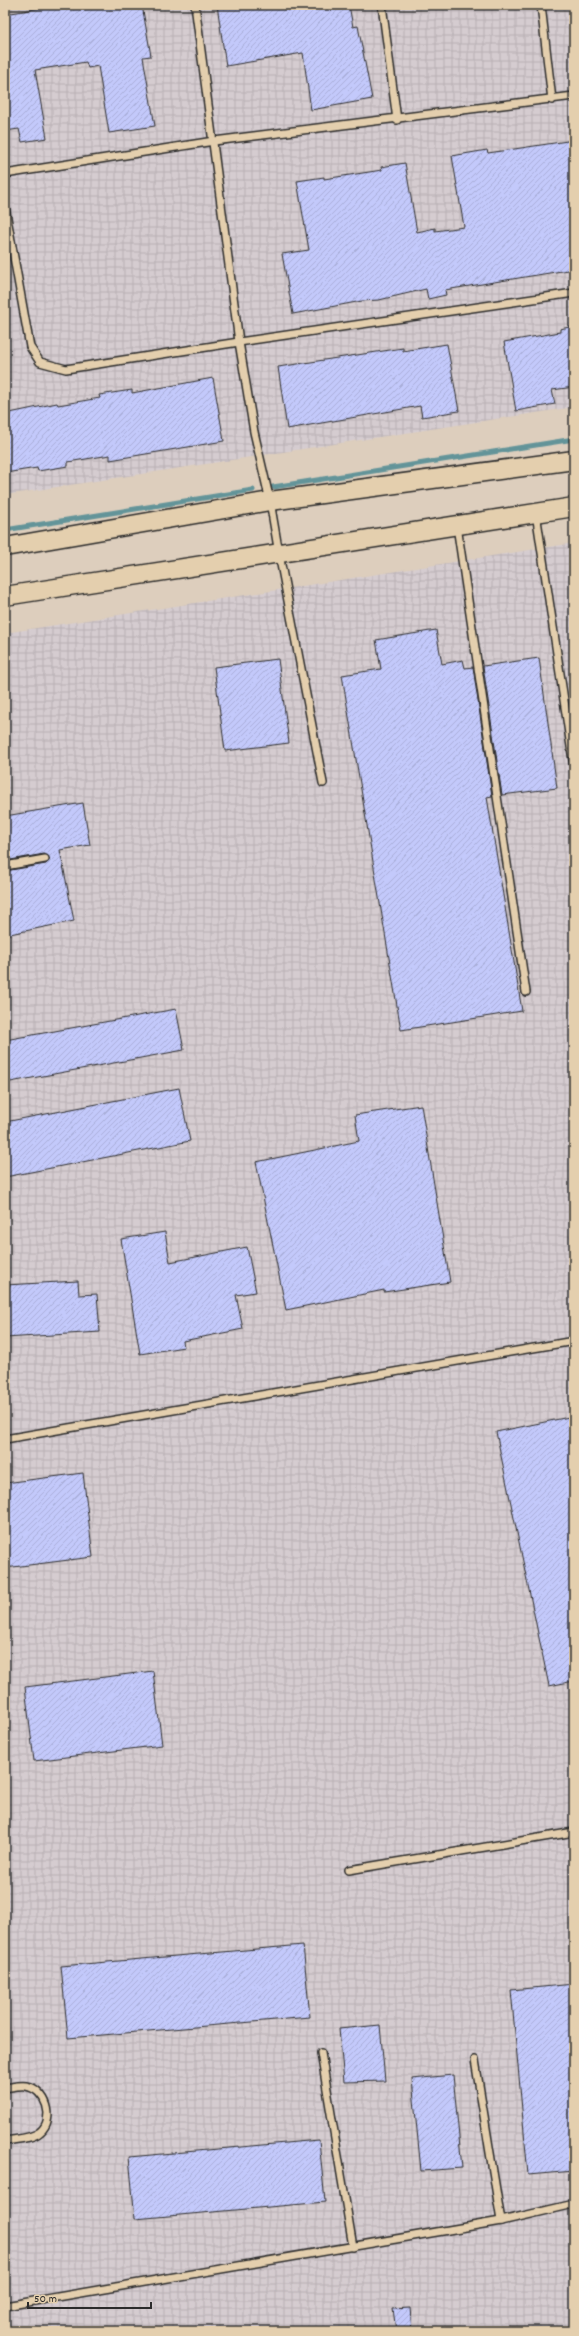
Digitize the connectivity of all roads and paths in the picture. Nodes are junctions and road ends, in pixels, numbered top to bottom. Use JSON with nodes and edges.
{"nodes":[{"id":1,"x":195,"y":5,"type":"edge"},
{"id":2,"x":382,"y":5,"type":"edge"},
{"id":3,"x":541,"y":5,"type":"edge"},
{"id":4,"x":574,"y":96,"type":"edge"},
{"id":5,"x":552,"y":100,"type":"junction"},
{"id":6,"x":397,"y":120,"type":"junction"},
{"id":7,"x":214,"y":141,"type":"junction"},
{"id":8,"x":5,"y":174,"type":"edge"},
{"id":9,"x":5,"y":207,"type":"edge"},
{"id":10,"x":574,"y":293,"type":"edge"},
{"id":11,"x":239,"y":342,"type":"junction"},
{"id":12,"x":574,"y":460,"type":"edge"},
{"id":13,"x":270,"y":501,"type":"junction"},
{"id":14,"x":574,"y":507,"type":"edge"},
{"id":15,"x":536,"y":513,"type":"junction"},
{"id":16,"x":457,"y":526,"type":"junction"},
{"id":17,"x":5,"y":547,"type":"edge"},
{"id":18,"x":279,"y":554,"type":"junction"},
{"id":19,"x":5,"y":596,"type":"edge"},
{"id":20,"x":574,"y":767,"type":"edge"},
{"id":21,"x":323,"y":783,"type":"dead end"},
{"id":22,"x":45,"y":859,"type":"dead end"},
{"id":23,"x":5,"y":866,"type":"edge"},
{"id":24,"x":526,"y":992,"type":"dead end"},
{"id":25,"x":574,"y":1341,"type":"edge"},
{"id":26,"x":5,"y":1439,"type":"edge"},
{"id":27,"x":574,"y":1832,"type":"edge"},
{"id":28,"x":348,"y":1870,"type":"dead end"},
{"id":29,"x":322,"y":2053,"type":"dead end"},
{"id":30,"x":475,"y":2060,"type":"dead end"},
{"id":31,"x":5,"y":2088,"type":"edge"},
{"id":32,"x":5,"y":2141,"type":"edge"},
{"id":33,"x":574,"y":2204,"type":"edge"},
{"id":34,"x":501,"y":2221,"type":"junction"},
{"id":35,"x":353,"y":2246,"type":"junction"},
{"id":36,"x":5,"y":2306,"type":"edge"}],
"edges":[{"from":1,"to":7,"type":"lane"},
{"from":2,"to":6,"type":"lane"},
{"from":3,"to":5,"type":"lane"},
{"from":4,"to":5,"type":"lane"},
{"from":5,"to":6,"type":"lane"},
{"from":6,"to":7,"type":"lane"},
{"from":7,"to":8,"type":"lane"},
{"from":7,"to":11,"type":"lane"},
{"from":9,"to":11,"type":"lane"},
{"from":10,"to":11,"type":"lane"},
{"from":11,"to":13,"type":"lane"},
{"from":12,"to":13,"type":"street"},
{"from":13,"to":17,"type":"street"},
{"from":13,"to":18,"type":"lane"},
{"from":14,"to":15,"type":"street"},
{"from":15,"to":16,"type":"street"},
{"from":15,"to":20,"type":"lane"},
{"from":16,"to":18,"type":"street"},
{"from":16,"to":24,"type":"lane"},
{"from":18,"to":19,"type":"street"},
{"from":18,"to":21,"type":"lane"},
{"from":22,"to":23,"type":"lane"},
{"from":25,"to":26,"type":"lane"},
{"from":27,"to":28,"type":"lane"},
{"from":29,"to":35,"type":"lane"},
{"from":30,"to":34,"type":"lane"},
{"from":31,"to":32,"type":"lane"},
{"from":33,"to":34,"type":"lane"},
{"from":34,"to":35,"type":"lane"},
{"from":35,"to":36,"type":"lane"}]}
